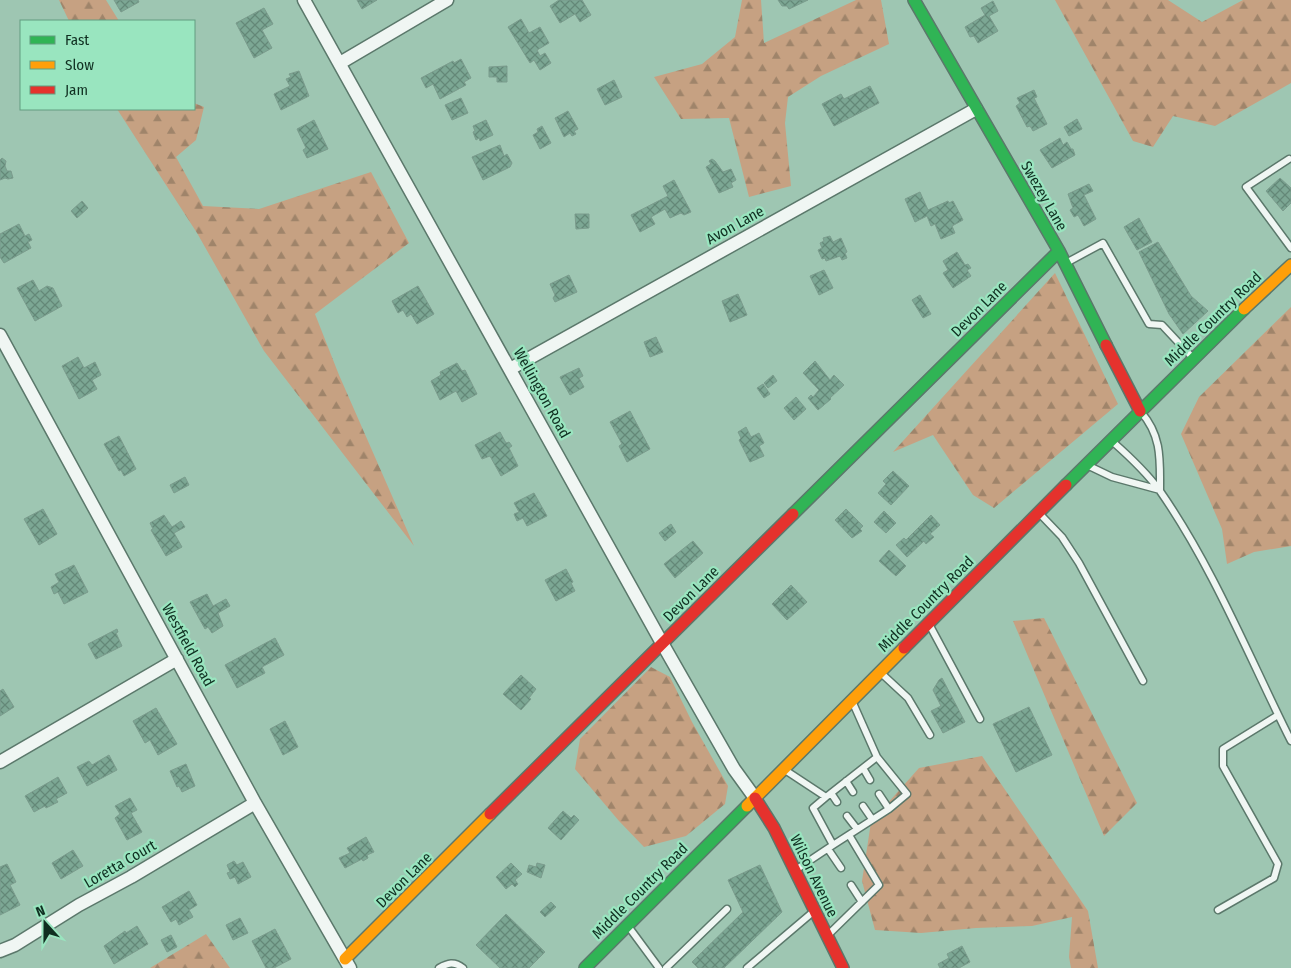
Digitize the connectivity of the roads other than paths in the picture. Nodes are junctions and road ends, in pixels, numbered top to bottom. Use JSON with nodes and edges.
{"nodes":[{"id":1,"x":304,"y":0,"type":"edge"},
{"id":2,"x":448,"y":0,"type":"edge"},
{"id":3,"x":914,"y":0,"type":"edge"},
{"id":4,"x":340,"y":63,"type":"junction"},
{"id":5,"x":976,"y":109,"type":"junction"},
{"id":6,"x":1290,"y":160,"type":"edge"},
{"id":7,"x":1291,"y":248,"type":"edge"},
{"id":8,"x":1059,"y":251,"type":"junction"},
{"id":9,"x":1065,"y":264,"type":"junction"},
{"id":10,"x":1291,"y":265,"type":"edge"},
{"id":11,"x":0,"y":335,"type":"edge"},
{"id":12,"x":1193,"y":359,"type":"junction"},
{"id":13,"x":510,"y":369,"type":"junction"},
{"id":14,"x":1140,"y":411,"type":"junction"},
{"id":15,"x":1111,"y":440,"type":"junction"},
{"id":16,"x":1086,"y":464,"type":"junction"},
{"id":17,"x":1160,"y":490,"type":"junction"},
{"id":18,"x":1038,"y":512,"type":"junction"},
{"id":19,"x":928,"y":623,"type":"junction"},
{"id":20,"x":662,"y":643,"type":"junction"},
{"id":21,"x":177,"y":659,"type":"junction"},
{"id":22,"x":880,"y":672,"type":"junction"},
{"id":23,"x":1143,"y":681,"type":"dead end"},
{"id":24,"x":852,"y":700,"type":"junction"},
{"id":25,"x":1278,"y":714,"type":"junction"},
{"id":26,"x":980,"y":719,"type":"dead end"},
{"id":27,"x":930,"y":735,"type":"dead end"},
{"id":28,"x":1291,"y":741,"type":"edge"},
{"id":29,"x":877,"y":757,"type":"junction"},
{"id":30,"x":0,"y":762,"type":"edge"},
{"id":31,"x":863,"y":768,"type":"junction"},
{"id":32,"x":784,"y":769,"type":"junction"},
{"id":33,"x":870,"y":780,"type":"dead end"},
{"id":34,"x":846,"y":781,"type":"junction"},
{"id":35,"x":853,"y":792,"type":"dead end"},
{"id":36,"x":880,"y":794,"type":"dead end"},
{"id":37,"x":828,"y":795,"type":"junction"},
{"id":38,"x":755,"y":798,"type":"junction"},
{"id":39,"x":837,"y":802,"type":"dead end"},
{"id":40,"x":255,"y":803,"type":"junction"},
{"id":41,"x":862,"y":806,"type":"dead end"},
{"id":42,"x":889,"y":809,"type":"junction"},
{"id":43,"x":847,"y":816,"type":"dead end"},
{"id":44,"x":872,"y":820,"type":"junction"},
{"id":45,"x":857,"y":830,"type":"junction"},
{"id":46,"x":849,"y":835,"type":"junction"},
{"id":47,"x":831,"y":847,"type":"junction"},
{"id":48,"x":841,"y":868,"type":"dead end"},
{"id":49,"x":795,"y":870,"type":"junction"},
{"id":50,"x":851,"y":885,"type":"dead end"},
{"id":51,"x":862,"y":902,"type":"junction"},
{"id":52,"x":727,"y":909,"type":"dead end"},
{"id":53,"x":1218,"y":910,"type":"dead end"},
{"id":54,"x":815,"y":911,"type":"junction"},
{"id":55,"x":627,"y":925,"type":"junction"},
{"id":56,"x":827,"y":936,"type":"junction"},
{"id":57,"x":0,"y":951,"type":"edge"},
{"id":58,"x":347,"y":964,"type":"edge"},
{"id":59,"x":439,"y":968,"type":"edge"},
{"id":60,"x":463,"y":968,"type":"edge"},
{"id":61,"x":585,"y":968,"type":"edge"},
{"id":62,"x":659,"y":968,"type":"edge"},
{"id":63,"x":666,"y":968,"type":"edge"},
{"id":64,"x":747,"y":968,"type":"edge"},
{"id":65,"x":842,"y":968,"type":"edge"}],
"edges":[{"from":1,"to":4,"type":"street","name":"Wellington Road"},
{"from":2,"to":4,"type":"street"},
{"from":3,"to":5,"type":"street","name":"Swezey Lane"},
{"from":4,"to":13,"type":"street","name":"Wellington Road"},
{"from":5,"to":8,"type":"street","name":"Swezey Lane"},
{"from":5,"to":13,"type":"street","name":"Avon Lane"},
{"from":6,"to":7,"type":"lane"},
{"from":8,"to":9,"type":"street","name":"Swezey Lane"},
{"from":8,"to":20,"type":"street","name":"Devon Lane"},
{"from":9,"to":12,"type":"lane"},
{"from":9,"to":14,"type":"street","name":"Swezey Lane"},
{"from":10,"to":12,"type":"street","name":"Middle Country Road"},
{"from":11,"to":21,"type":"street","name":"Westfield Road"},
{"from":12,"to":14,"type":"street","name":"Middle Country Road"},
{"from":13,"to":20,"type":"street","name":"Wellington Road"},
{"from":14,"to":15,"type":"street","name":"Middle Country Road"},
{"from":14,"to":17,"type":"lane"},
{"from":15,"to":16,"type":"street","name":"Middle Country Road"},
{"from":15,"to":17,"type":"lane"},
{"from":16,"to":17,"type":"lane"},
{"from":16,"to":18,"type":"street","name":"Middle Country Road"},
{"from":17,"to":25,"type":"lane"},
{"from":18,"to":19,"type":"street","name":"Middle Country Road"},
{"from":18,"to":23,"type":"lane"},
{"from":19,"to":22,"type":"street","name":"Middle Country Road"},
{"from":19,"to":26,"type":"lane"},
{"from":20,"to":38,"type":"street","name":"Wellington Road"},
{"from":20,"to":58,"type":"street","name":"Devon Lane"},
{"from":21,"to":30,"type":"street"},
{"from":21,"to":40,"type":"street","name":"Westfield Road"},
{"from":22,"to":24,"type":"street","name":"Middle Country Road"},
{"from":22,"to":27,"type":"lane"},
{"from":24,"to":29,"type":"lane"},
{"from":24,"to":32,"type":"street","name":"Middle Country Road"},
{"from":25,"to":28,"type":"lane"},
{"from":25,"to":53,"type":"lane"},
{"from":29,"to":31,"type":"lane"},
{"from":29,"to":42,"type":"lane"},
{"from":31,"to":33,"type":"lane"},
{"from":31,"to":34,"type":"lane"},
{"from":32,"to":37,"type":"lane"},
{"from":32,"to":38,"type":"street","name":"Middle Country Road"},
{"from":34,"to":35,"type":"lane"},
{"from":34,"to":37,"type":"lane"},
{"from":36,"to":42,"type":"lane"},
{"from":37,"to":39,"type":"lane"},
{"from":37,"to":47,"type":"lane"},
{"from":38,"to":49,"type":"street","name":"Wilson Avenue"},
{"from":38,"to":55,"type":"street","name":"Middle Country Road"},
{"from":40,"to":57,"type":"street","name":"Loretta Court"},
{"from":40,"to":58,"type":"street","name":"Westfield Road"},
{"from":41,"to":44,"type":"lane"},
{"from":42,"to":44,"type":"lane"},
{"from":43,"to":45,"type":"lane"},
{"from":44,"to":45,"type":"lane"},
{"from":45,"to":46,"type":"lane"},
{"from":46,"to":47,"type":"lane"},
{"from":46,"to":51,"type":"lane"},
{"from":47,"to":48,"type":"lane"},
{"from":47,"to":49,"type":"lane"},
{"from":49,"to":54,"type":"street","name":"Wilson Avenue"},
{"from":50,"to":51,"type":"lane"},
{"from":51,"to":56,"type":"lane"},
{"from":52,"to":63,"type":"lane"},
{"from":54,"to":56,"type":"street","name":"Wilson Avenue"},
{"from":54,"to":64,"type":"lane"},
{"from":55,"to":61,"type":"street","name":"Middle Country Road"},
{"from":55,"to":62,"type":"lane"},
{"from":56,"to":65,"type":"street","name":"Wilson Avenue"},
{"from":59,"to":60,"type":"lane"}]}
